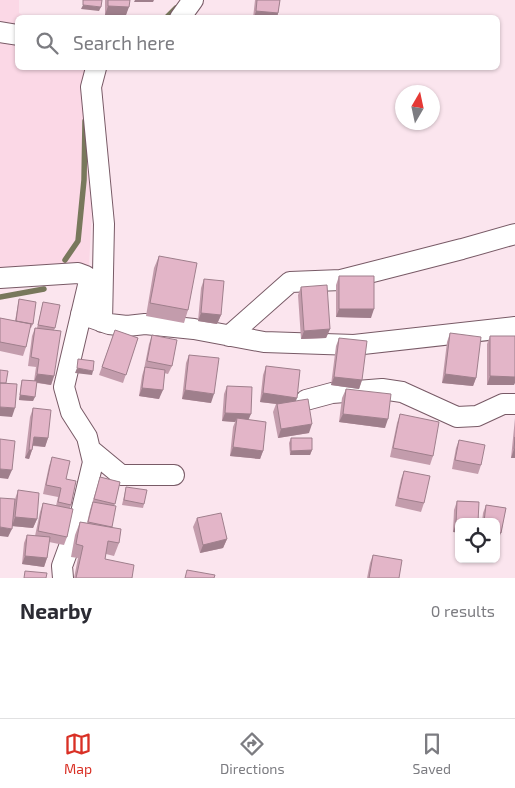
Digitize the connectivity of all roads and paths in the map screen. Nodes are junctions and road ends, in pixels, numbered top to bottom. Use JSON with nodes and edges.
{"nodes":[{"id":1,"x":193,"y":0,"type":"edge"},
{"id":2,"x":182,"y":15,"type":"edge"},
{"id":3,"x":0,"y":32,"type":"edge"},
{"id":4,"x":15,"y":34,"type":"edge"},
{"id":5,"x":95,"y":70,"type":"edge"},
{"id":6,"x":515,"y":234,"type":"edge"},
{"id":7,"x":0,"y":278,"type":"edge"},
{"id":8,"x":81,"y":314,"type":"junction"},
{"id":9,"x":102,"y":322,"type":"junction"},
{"id":10,"x":515,"y":327,"type":"edge"},
{"id":11,"x":228,"y":336,"type":"junction"},
{"id":12,"x":306,"y":400,"type":"edge"},
{"id":13,"x":515,"y":404,"type":"edge"},
{"id":14,"x":92,"y":451,"type":"junction"},
{"id":15,"x":174,"y":475,"type":"dead end"},
{"id":16,"x":62,"y":578,"type":"edge"}],
"edges":[{"from":1,"to":2,"type":"street"},
{"from":3,"to":4,"type":"street"},
{"from":5,"to":9,"type":"street"},
{"from":6,"to":11,"type":"street"},
{"from":7,"to":8,"type":"street"},
{"from":8,"to":9,"type":"street"},
{"from":8,"to":14,"type":"street"},
{"from":9,"to":11,"type":"street"},
{"from":10,"to":11,"type":"street"},
{"from":12,"to":13,"type":"street"},
{"from":14,"to":15,"type":"street"},
{"from":14,"to":16,"type":"street"}]}
